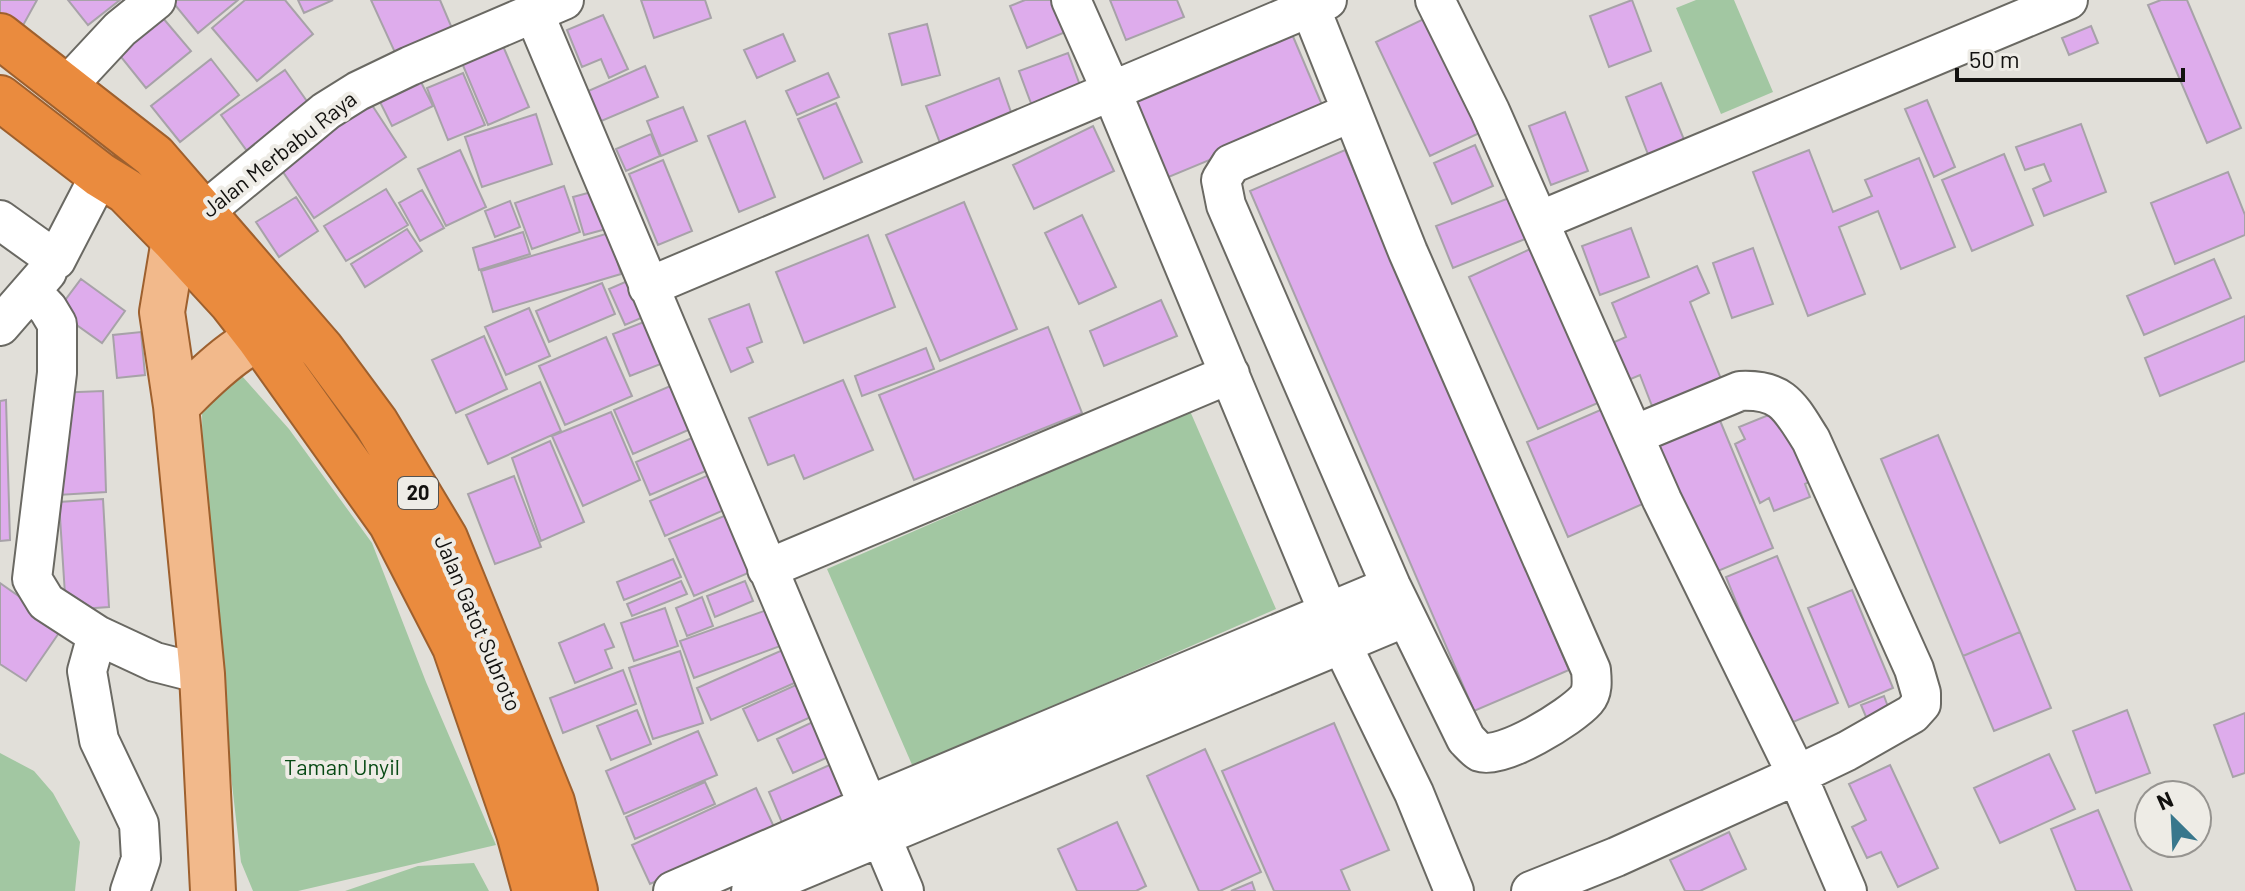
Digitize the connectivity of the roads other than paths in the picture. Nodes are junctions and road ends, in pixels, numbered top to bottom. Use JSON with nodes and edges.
{"nodes":[{"id":1,"x":156,"y":0,"type":"edge"},
{"id":2,"x":1071,"y":0,"type":"edge"},
{"id":3,"x":1435,"y":0,"type":"edge"},
{"id":4,"x":2068,"y":0,"type":"edge"},
{"id":5,"x":1318,"y":4,"type":"edge"},
{"id":6,"x":549,"y":6,"type":"edge"},
{"id":7,"x":0,"y":36,"type":"edge"},
{"id":8,"x":66,"y":87,"type":"junction"},
{"id":9,"x":1111,"y":90,"type":"junction"},
{"id":10,"x":0,"y":98,"type":"edge"},
{"id":11,"x":1352,"y":112,"type":"junction"},
{"id":12,"x":113,"y":183,"type":"junction"},
{"id":13,"x":0,"y":220,"type":"edge"},
{"id":14,"x":1539,"y":221,"type":"junction"},
{"id":15,"x":189,"y":226,"type":"junction"},
{"id":16,"x":56,"y":260,"type":"junction"},
{"id":17,"x":648,"y":287,"type":"junction"},
{"id":18,"x":31,"y":291,"type":"junction"},
{"id":19,"x":0,"y":326,"type":"edge"},
{"id":20,"x":259,"y":338,"type":"junction"},
{"id":21,"x":322,"y":350,"type":"junction"},
{"id":22,"x":1230,"y":374,"type":"junction"},
{"id":23,"x":176,"y":406,"type":"junction"},
{"id":24,"x":1634,"y":435,"type":"junction"},
{"id":25,"x":767,"y":569,"type":"junction"},
{"id":26,"x":1399,"y":601,"type":"junction"},
{"id":27,"x":1335,"y":628,"type":"junction"},
{"id":28,"x":97,"y":635,"type":"junction"},
{"id":29,"x":202,"y":674,"type":"junction"},
{"id":30,"x":1797,"y":775,"type":"junction"},
{"id":31,"x":874,"y":821,"type":"junction"},
{"id":32,"x":130,"y":891,"type":"edge"},
{"id":33,"x":213,"y":891,"type":"edge"},
{"id":34,"x":535,"y":891,"type":"edge"},
{"id":35,"x":575,"y":891,"type":"edge"},
{"id":36,"x":673,"y":891,"type":"edge"},
{"id":37,"x":751,"y":891,"type":"edge"},
{"id":38,"x":904,"y":891,"type":"edge"},
{"id":39,"x":1454,"y":891,"type":"edge"},
{"id":40,"x":1531,"y":891,"type":"edge"},
{"id":41,"x":1847,"y":891,"type":"edge"}],
"edges":[{"from":1,"to":8,"type":"street"},
{"from":2,"to":9,"type":"street"},
{"from":3,"to":14,"type":"street"},
{"from":4,"to":14,"type":"street"},
{"from":5,"to":9,"type":"street"},
{"from":5,"to":11,"type":"street"},
{"from":6,"to":15,"type":"street","name":"Jalan Merbabu Raya"},
{"from":6,"to":17,"type":"street"},
{"from":7,"to":8,"type":"highway","number":"20"},
{"from":8,"to":15,"type":"highway","name":"Jalan Gatot Subroto","number":"20"},
{"from":9,"to":17,"type":"street"},
{"from":9,"to":22,"type":"street"},
{"from":10,"to":12,"type":"highway","number":"20"},
{"from":11,"to":26,"type":"street"},
{"from":11,"to":26,"type":"street"},
{"from":12,"to":15,"type":"highway","name":"Jalan Gatot Subroto","number":"20"},
{"from":12,"to":16,"type":"street"},
{"from":13,"to":16,"type":"street"},
{"from":14,"to":24,"type":"street"},
{"from":15,"to":20,"type":"highway","name":"Jalan Gatot Subroto","number":"20"},
{"from":15,"to":21,"type":"highway","name":"Jalan Gatot Subroto","number":"20"},
{"from":15,"to":23,"type":"main road"},
{"from":16,"to":18,"type":"street"},
{"from":17,"to":25,"type":"street"},
{"from":18,"to":19,"type":"street"},
{"from":18,"to":28,"type":"street"},
{"from":20,"to":21,"type":"main road"},
{"from":20,"to":23,"type":"main road"},
{"from":20,"to":34,"type":"highway","name":"Jalan Gatot Subroto","number":"20"},
{"from":21,"to":35,"type":"highway","name":"Jalan Gatot Subroto","number":"20"},
{"from":22,"to":25,"type":"street"},
{"from":22,"to":27,"type":"street"},
{"from":23,"to":29,"type":"main road"},
{"from":24,"to":30,"type":"street"},
{"from":24,"to":30,"type":"street"},
{"from":25,"to":31,"type":"street"},
{"from":26,"to":27,"type":"street"},
{"from":27,"to":31,"type":"street"},
{"from":27,"to":39,"type":"street"},
{"from":28,"to":29,"type":"street"},
{"from":28,"to":32,"type":"street"},
{"from":29,"to":33,"type":"main road"},
{"from":30,"to":40,"type":"street"},
{"from":30,"to":41,"type":"street"},
{"from":31,"to":36,"type":"street"},
{"from":31,"to":37,"type":"street"},
{"from":31,"to":38,"type":"street"}]}
